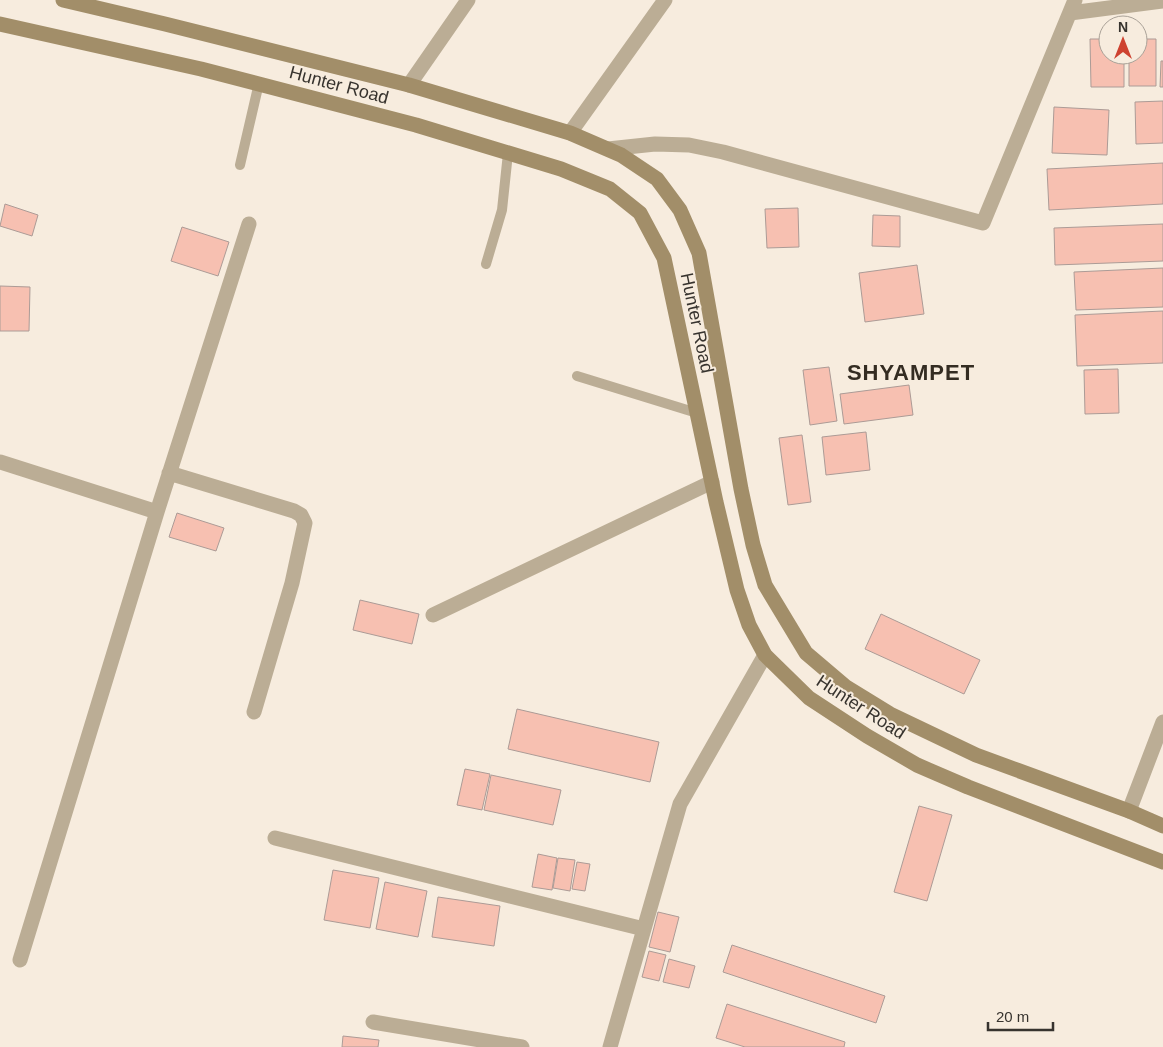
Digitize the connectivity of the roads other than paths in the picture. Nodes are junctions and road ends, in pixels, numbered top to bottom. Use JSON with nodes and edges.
{"nodes":[{"id":1,"x":63,"y":0,"type":"edge"},
{"id":2,"x":468,"y":0,"type":"edge"},
{"id":3,"x":665,"y":0,"type":"edge"},
{"id":4,"x":1163,"y":1,"type":"edge"},
{"id":5,"x":1073,"y":6,"type":"edge"},
{"id":6,"x":0,"y":24,"type":"edge"},
{"id":7,"x":259,"y":83,"type":"junction"},
{"id":8,"x":409,"y":85,"type":"junction"},
{"id":9,"x":570,"y":133,"type":"junction"},
{"id":10,"x":608,"y":149,"type":"junction"},
{"id":11,"x":508,"y":153,"type":"junction"},
{"id":12,"x":240,"y":165,"type":"dead end"},
{"id":13,"x":250,"y":224,"type":"dead end"},
{"id":14,"x":486,"y":264,"type":"dead end"},
{"id":15,"x":577,"y":376,"type":"dead end"},
{"id":16,"x":697,"y":413,"type":"junction"},
{"id":17,"x":0,"y":462,"type":"edge"},
{"id":18,"x":170,"y":473,"type":"junction"},
{"id":19,"x":712,"y":482,"type":"junction"},
{"id":20,"x":157,"y":512,"type":"junction"},
{"id":21,"x":433,"y":615,"type":"dead end"},
{"id":22,"x":766,"y":655,"type":"junction"},
{"id":23,"x":254,"y":712,"type":"dead end"},
{"id":24,"x":1163,"y":722,"type":"edge"},
{"id":25,"x":1129,"y":812,"type":"junction"},
{"id":26,"x":1163,"y":826,"type":"edge"},
{"id":27,"x":275,"y":838,"type":"dead end"},
{"id":28,"x":1163,"y":862,"type":"edge"},
{"id":29,"x":644,"y":929,"type":"junction"},
{"id":30,"x":20,"y":960,"type":"dead end"},
{"id":31,"x":373,"y":1022,"type":"dead end"},
{"id":32,"x":522,"y":1047,"type":"edge"},
{"id":33,"x":610,"y":1047,"type":"edge"}],
"edges":[{"from":1,"to":8,"type":"main road","name":"Hunter Road"},
{"from":2,"to":8,"type":"street"},
{"from":3,"to":9,"type":"street"},
{"from":4,"to":5,"type":"street"},
{"from":5,"to":10,"type":"street"},
{"from":6,"to":7,"type":"main road","name":"Hunter Road"},
{"from":7,"to":11,"type":"main road","name":"Hunter Road"},
{"from":7,"to":12,"type":"lane"},
{"from":8,"to":9,"type":"main road","name":"Hunter Road"},
{"from":9,"to":10,"type":"main road","name":"Hunter Road"},
{"from":10,"to":25,"type":"main road","name":"Hunter Road"},
{"from":11,"to":14,"type":"lane"},
{"from":11,"to":16,"type":"main road","name":"Hunter Road"},
{"from":13,"to":18,"type":"street"},
{"from":15,"to":16,"type":"lane"},
{"from":16,"to":19,"type":"main road","name":"Hunter Road"},
{"from":17,"to":20,"type":"street"},
{"from":18,"to":20,"type":"street"},
{"from":18,"to":23,"type":"street"},
{"from":19,"to":21,"type":"street"},
{"from":19,"to":22,"type":"main road","name":"Hunter Road"},
{"from":20,"to":30,"type":"street"},
{"from":22,"to":28,"type":"main road","name":"Hunter Road"},
{"from":22,"to":29,"type":"street"},
{"from":24,"to":25,"type":"street"},
{"from":25,"to":26,"type":"main road","name":"Hunter Road"},
{"from":27,"to":29,"type":"street"},
{"from":29,"to":33,"type":"street"},
{"from":31,"to":32,"type":"street"}]}
